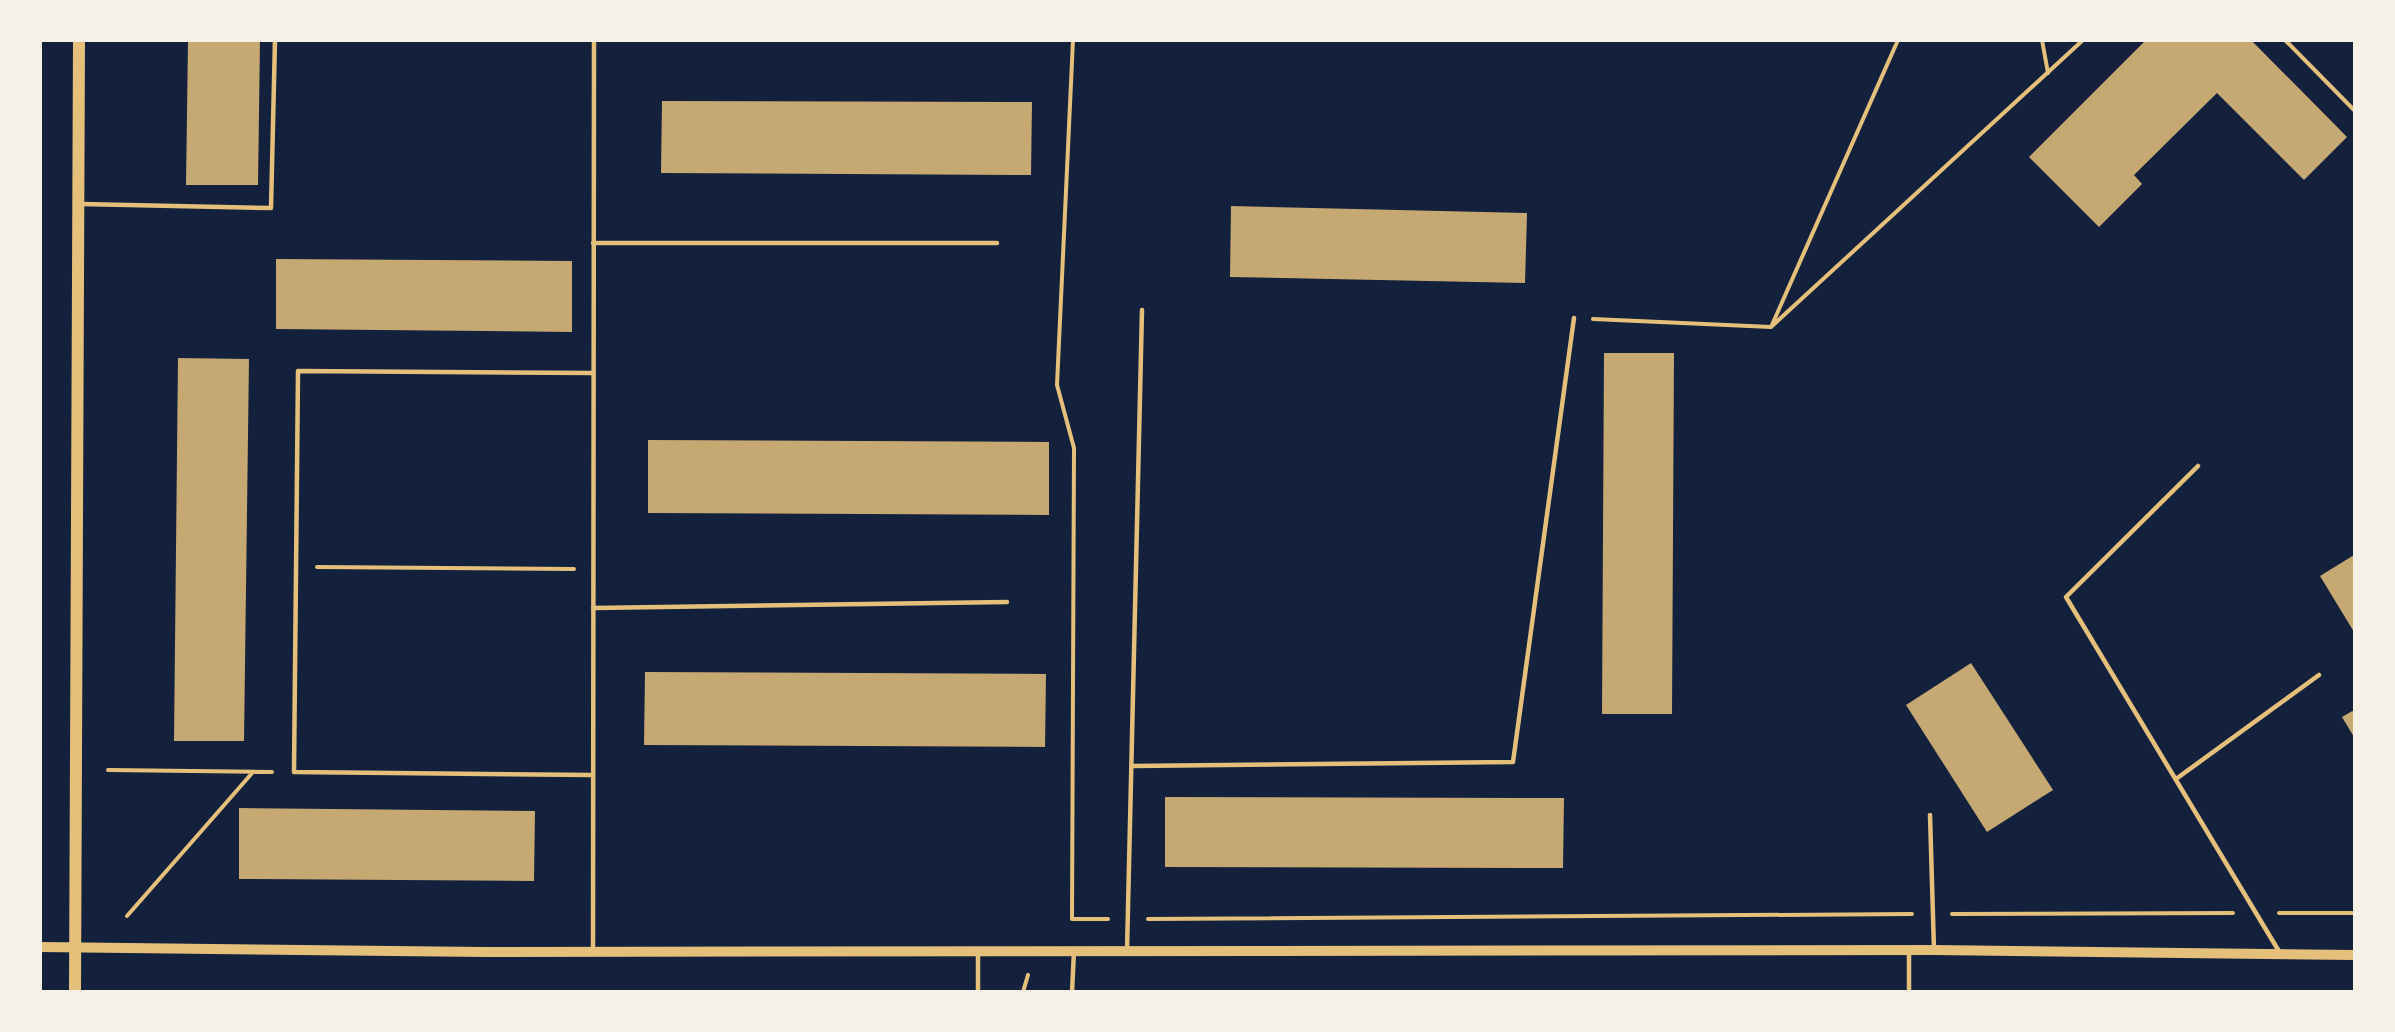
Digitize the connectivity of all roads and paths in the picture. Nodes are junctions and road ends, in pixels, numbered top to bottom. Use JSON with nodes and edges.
{"nodes":[{"id":1,"x":79,"y":40,"type":"edge"},
{"id":2,"x":274,"y":40,"type":"edge"},
{"id":3,"x":594,"y":40,"type":"edge"},
{"id":4,"x":1073,"y":40,"type":"edge"},
{"id":5,"x":1898,"y":40,"type":"edge"},
{"id":6,"x":2042,"y":40,"type":"edge"},
{"id":7,"x":2084,"y":40,"type":"edge"},
{"id":8,"x":2285,"y":40,"type":"edge"},
{"id":9,"x":2048,"y":73,"type":"junction"},
{"id":10,"x":2355,"y":110,"type":"edge"},
{"id":11,"x":79,"y":204,"type":"junction"},
{"id":12,"x":593,"y":243,"type":"junction"},
{"id":13,"x":997,"y":243,"type":"dead end"},
{"id":14,"x":1142,"y":310,"type":"dead end"},
{"id":15,"x":1574,"y":318,"type":"joint"},
{"id":16,"x":1771,"y":327,"type":"junction"},
{"id":17,"x":593,"y":373,"type":"junction"},
{"id":18,"x":2198,"y":466,"type":"dead end"},
{"id":19,"x":296,"y":567,"type":"junction"},
{"id":20,"x":592,"y":569,"type":"junction"},
{"id":21,"x":1007,"y":602,"type":"dead end"},
{"id":22,"x":593,"y":608,"type":"junction"},
{"id":23,"x":2319,"y":675,"type":"dead end"},
{"id":24,"x":1132,"y":766,"type":"junction"},
{"id":25,"x":108,"y":770,"type":"dead end"},
{"id":26,"x":253,"y":772,"type":"junction"},
{"id":27,"x":294,"y":772,"type":"junction"},
{"id":28,"x":592,"y":775,"type":"junction"},
{"id":29,"x":2176,"y":779,"type":"junction"},
{"id":30,"x":1930,"y":815,"type":"dead end"},
{"id":31,"x":2355,"y":912,"type":"edge"},
{"id":32,"x":2256,"y":913,"type":"junction"},
{"id":33,"x":1933,"y":914,"type":"junction"},
{"id":34,"x":128,"y":916,"type":"dead end"},
{"id":35,"x":1128,"y":919,"type":"junction"},
{"id":36,"x":40,"y":946,"type":"edge"},
{"id":37,"x":75,"y":947,"type":"junction"},
{"id":38,"x":978,"y":950,"type":"junction"},
{"id":39,"x":1909,"y":950,"type":"junction"},
{"id":40,"x":1934,"y":950,"type":"junction"},
{"id":41,"x":593,"y":951,"type":"junction"},
{"id":42,"x":1074,"y":951,"type":"junction"},
{"id":43,"x":1127,"y":951,"type":"junction"},
{"id":44,"x":2282,"y":955,"type":"junction"},
{"id":45,"x":2355,"y":955,"type":"edge"},
{"id":46,"x":1028,"y":975,"type":"dead end"},
{"id":47,"x":75,"y":992,"type":"edge"},
{"id":48,"x":978,"y":992,"type":"edge"},
{"id":49,"x":1023,"y":992,"type":"edge"},
{"id":50,"x":1072,"y":992,"type":"edge"},
{"id":51,"x":1909,"y":992,"type":"edge"}],
"edges":[{"from":1,"to":11,"type":"main road"},
{"from":2,"to":11,"type":"lane"},
{"from":3,"to":12,"type":"lane"},
{"from":4,"to":35,"type":"path"},
{"from":5,"to":16,"type":"path"},
{"from":6,"to":9,"type":"path"},
{"from":7,"to":9,"type":"path"},
{"from":8,"to":10,"type":"path"},
{"from":9,"to":16,"type":"path"},
{"from":11,"to":37,"type":"main road"},
{"from":12,"to":13,"type":"lane"},
{"from":12,"to":17,"type":"lane"},
{"from":14,"to":24,"type":"lane"},
{"from":15,"to":16,"type":"path"},
{"from":15,"to":24,"type":"lane"},
{"from":17,"to":19,"type":"lane"},
{"from":17,"to":20,"type":"lane"},
{"from":18,"to":29,"type":"lane"},
{"from":19,"to":20,"type":"path"},
{"from":19,"to":27,"type":"lane"},
{"from":20,"to":22,"type":"lane"},
{"from":21,"to":22,"type":"lane"},
{"from":22,"to":28,"type":"lane"},
{"from":23,"to":29,"type":"lane"},
{"from":24,"to":35,"type":"lane"},
{"from":25,"to":26,"type":"path"},
{"from":26,"to":27,"type":"path"},
{"from":26,"to":34,"type":"path"},
{"from":27,"to":28,"type":"lane"},
{"from":28,"to":41,"type":"lane"},
{"from":29,"to":32,"type":"lane"},
{"from":30,"to":33,"type":"lane"},
{"from":31,"to":32,"type":"path"},
{"from":32,"to":33,"type":"path"},
{"from":32,"to":44,"type":"lane"},
{"from":33,"to":35,"type":"path"},
{"from":33,"to":40,"type":"lane"},
{"from":35,"to":43,"type":"lane"},
{"from":36,"to":37,"type":"street"},
{"from":37,"to":41,"type":"street"},
{"from":37,"to":47,"type":"main road"},
{"from":38,"to":41,"type":"street"},
{"from":38,"to":42,"type":"street"},
{"from":38,"to":48,"type":"lane"},
{"from":39,"to":40,"type":"street"},
{"from":39,"to":43,"type":"street"},
{"from":39,"to":51,"type":"lane"},
{"from":40,"to":44,"type":"street"},
{"from":42,"to":43,"type":"street"},
{"from":42,"to":50,"type":"lane"},
{"from":44,"to":45,"type":"street"},
{"from":46,"to":49,"type":"path"}]}
